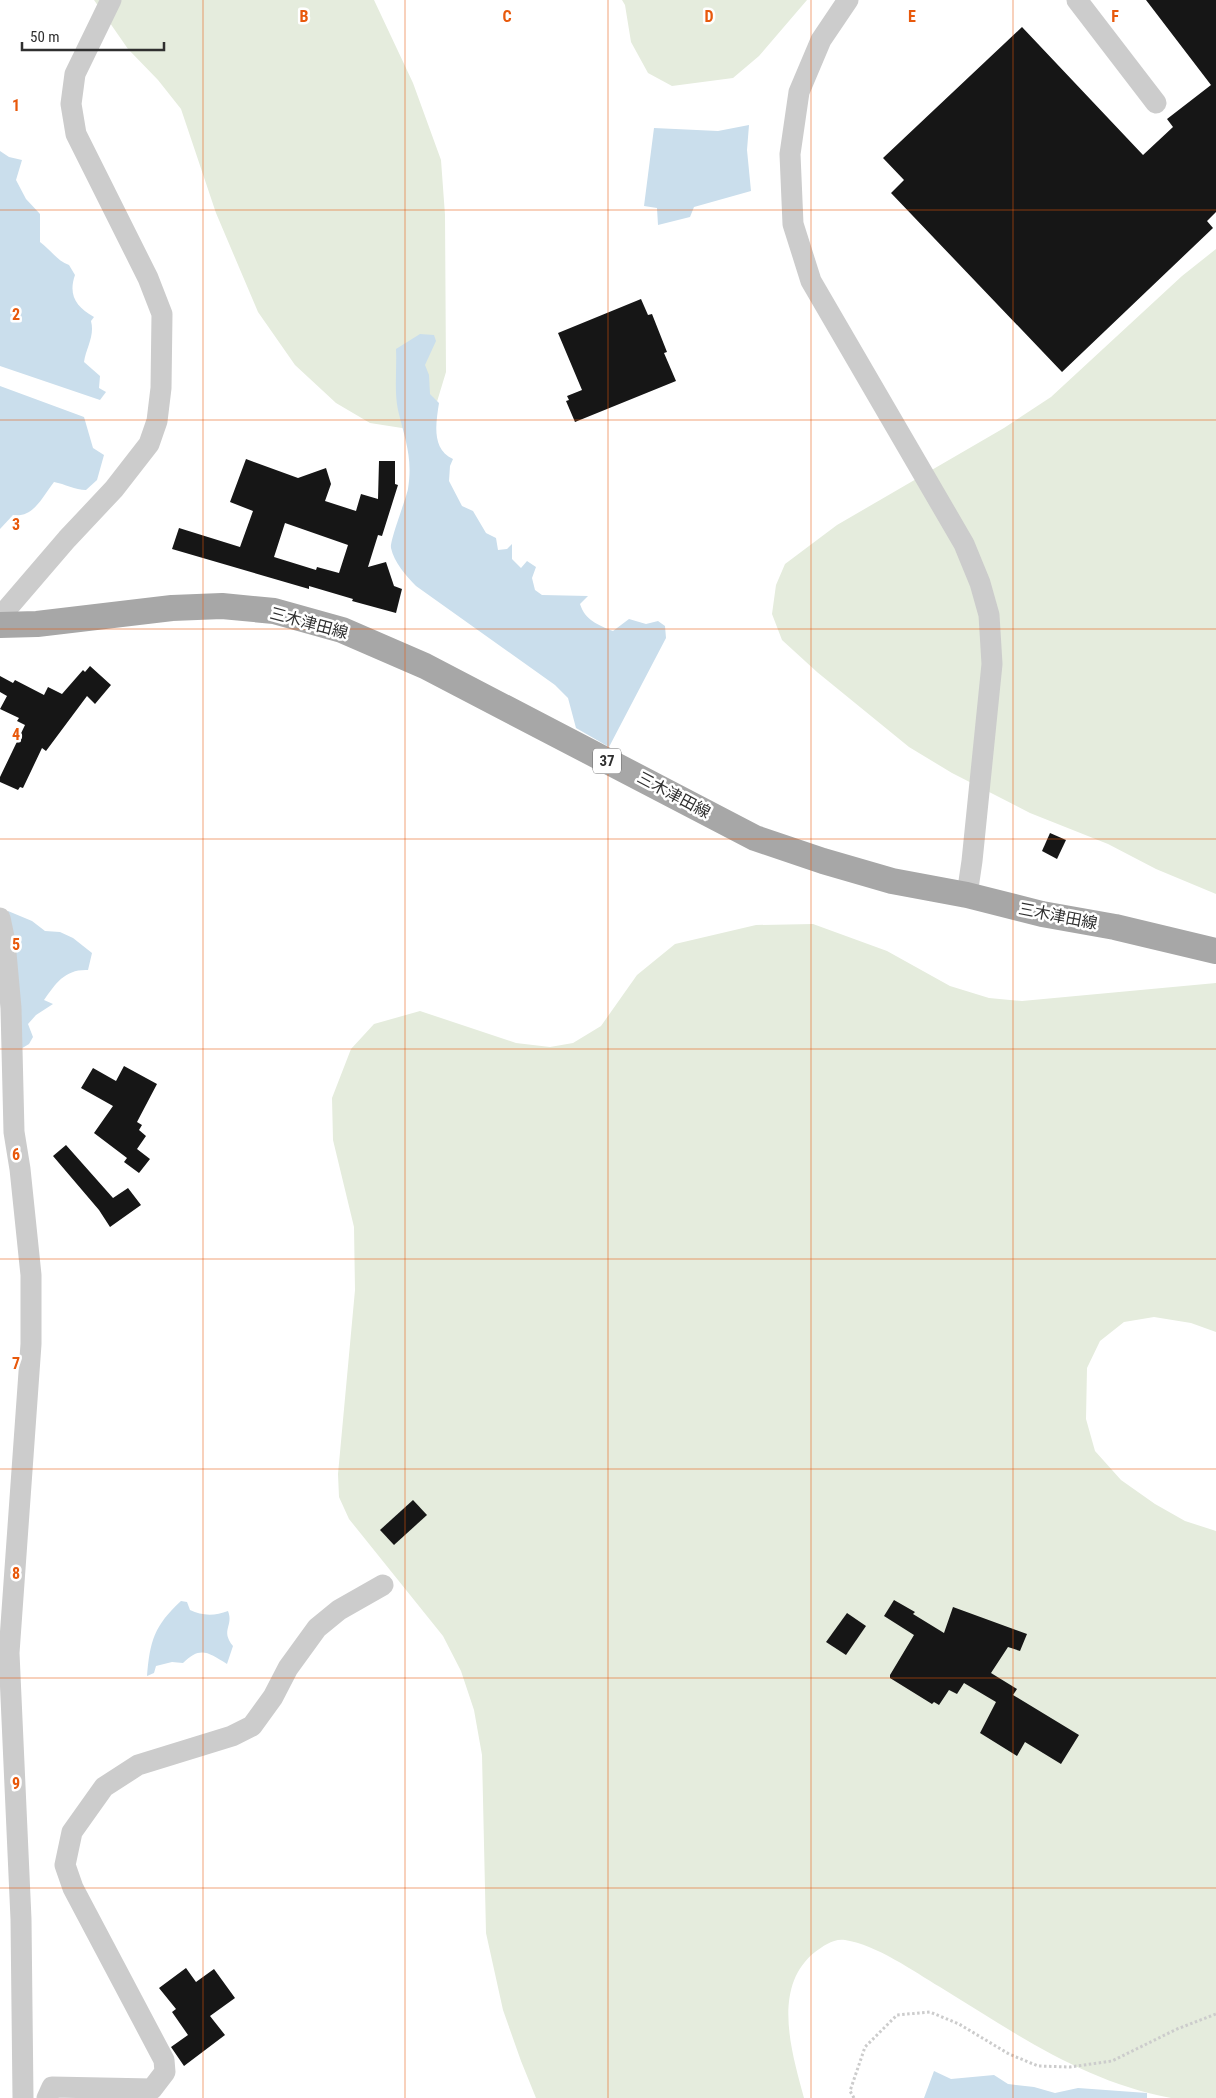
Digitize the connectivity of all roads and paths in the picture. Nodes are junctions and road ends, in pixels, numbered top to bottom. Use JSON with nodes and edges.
{"nodes":[{"id":1,"x":111,"y":0,"type":"edge"},
{"id":2,"x":848,"y":0,"type":"edge"},
{"id":3,"x":1076,"y":0,"type":"edge"},
{"id":4,"x":1156,"y":103,"type":"dead end"},
{"id":5,"x":0,"y":617,"type":"edge"},
{"id":6,"x":0,"y":625,"type":"edge"},
{"id":7,"x":967,"y":895,"type":"junction"},
{"id":8,"x":0,"y":918,"type":"edge"},
{"id":9,"x":1216,"y":952,"type":"edge"},
{"id":10,"x":383,"y":1586,"type":"dead end"},
{"id":11,"x":1216,"y":2014,"type":"edge"},
{"id":12,"x":23,"y":2098,"type":"edge"},
{"id":13,"x":47,"y":2098,"type":"edge"},
{"id":14,"x":854,"y":2098,"type":"edge"}],
"edges":[{"from":1,"to":5,"type":"street"},
{"from":2,"to":7,"type":"street"},
{"from":3,"to":4,"type":"street"},
{"from":6,"to":7,"type":"main road","name":"三木津田線","number":"37"},
{"from":7,"to":9,"type":"main road","name":"三木津田線","number":"37"},
{"from":8,"to":12,"type":"street"},
{"from":10,"to":13,"type":"street"},
{"from":11,"to":14,"type":"path"}]}
